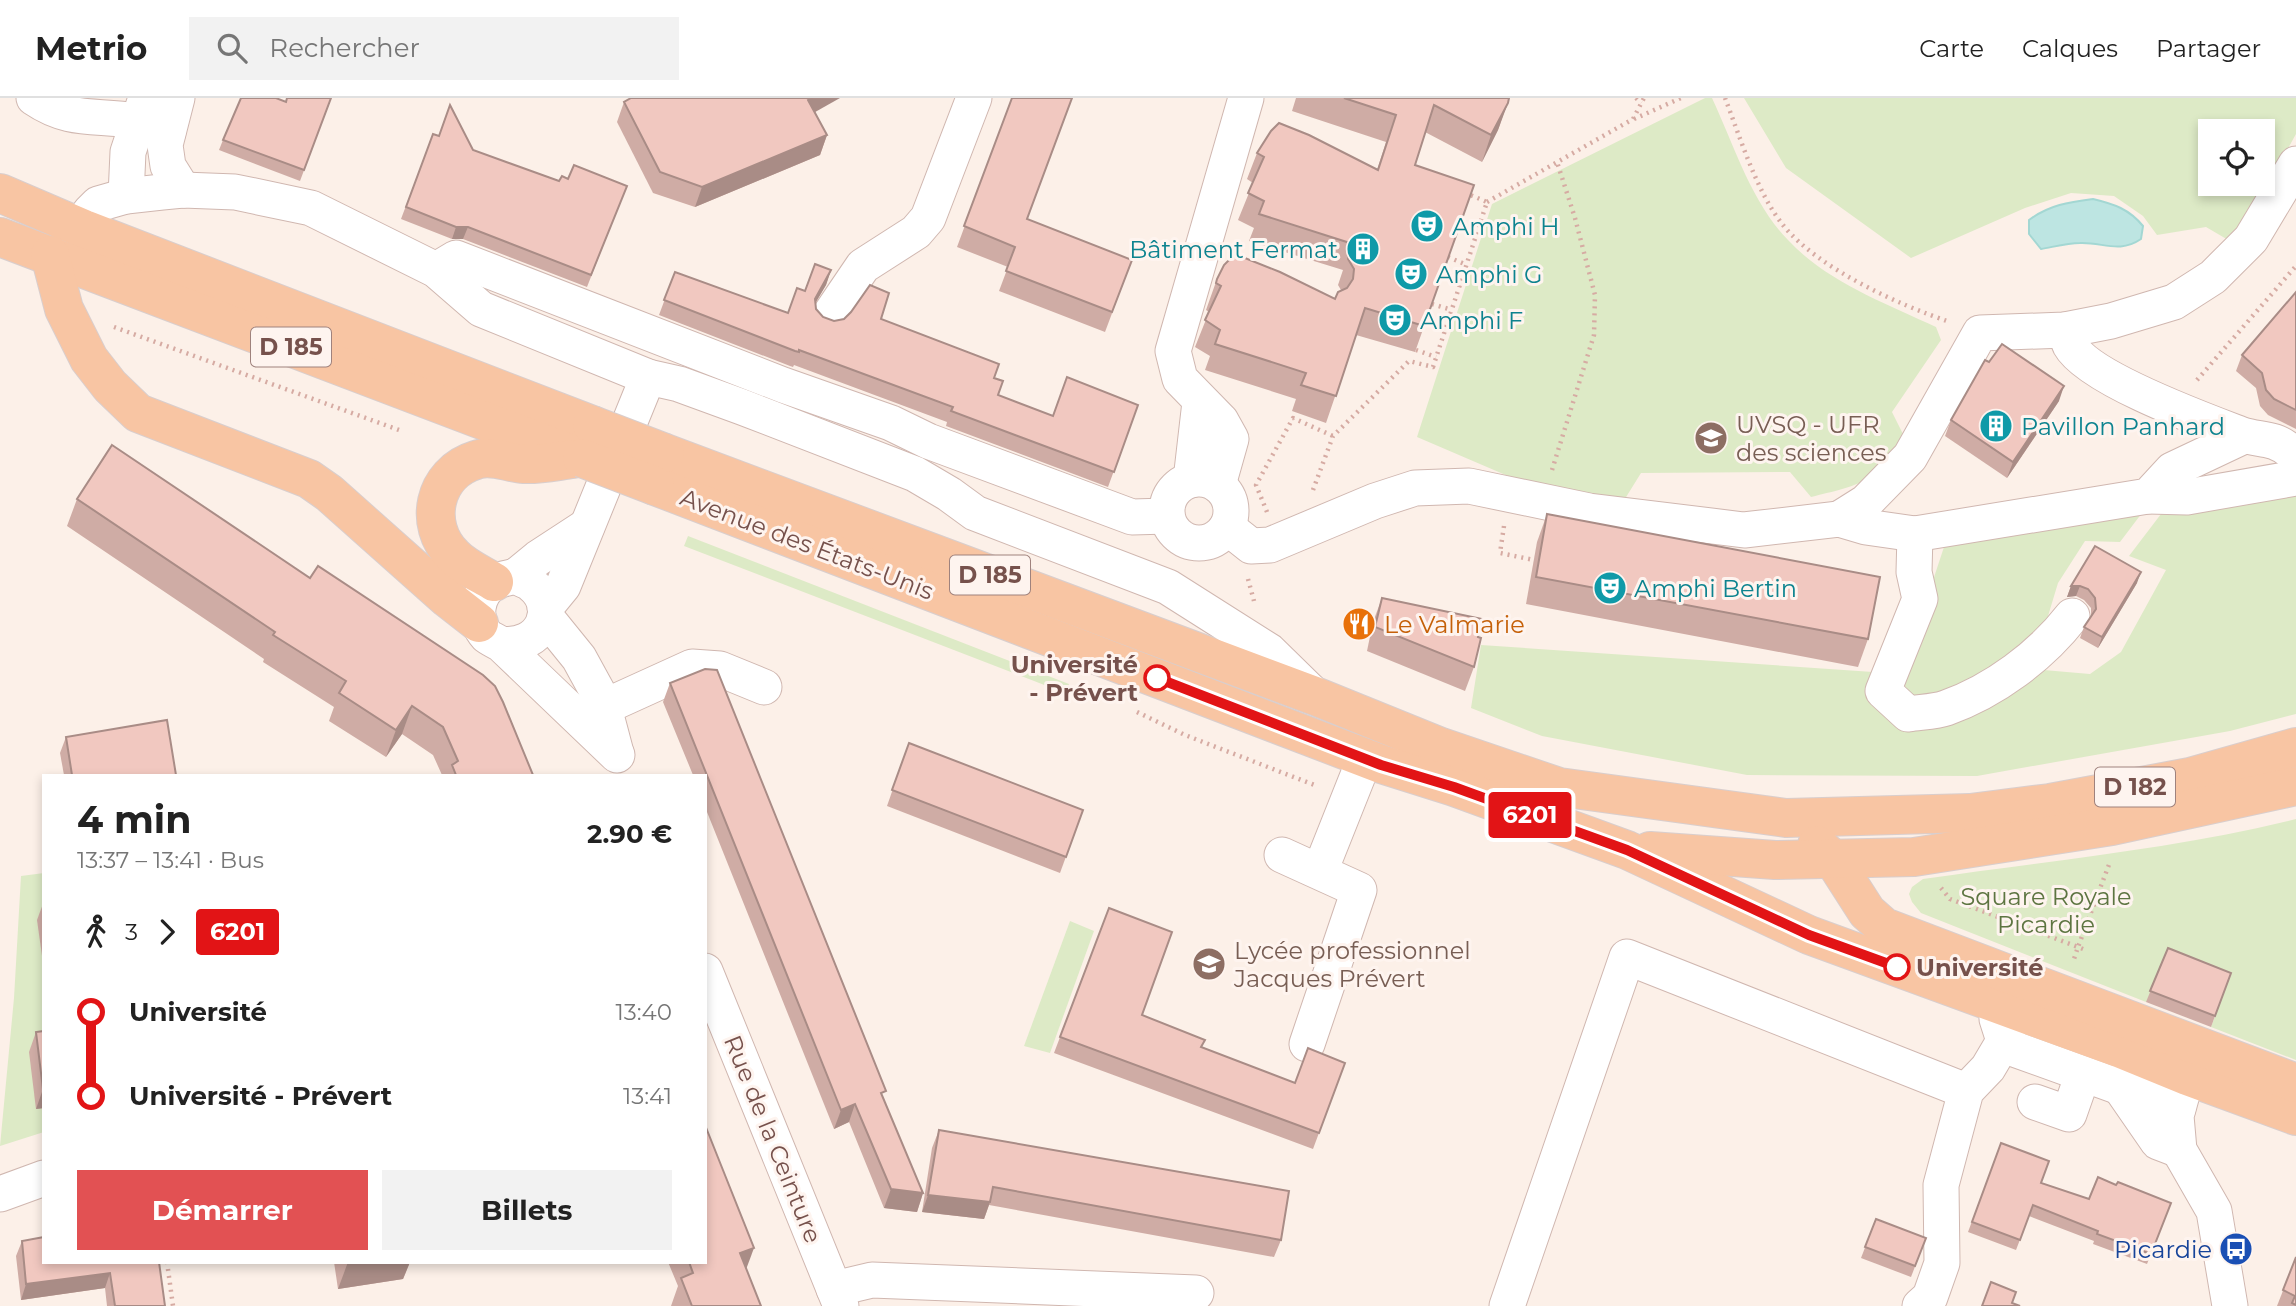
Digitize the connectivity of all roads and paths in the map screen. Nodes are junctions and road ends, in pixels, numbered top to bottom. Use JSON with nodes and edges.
{"nodes":[{"id":1,"x":34,"y":98,"type":"edge"},
{"id":2,"x":177,"y":98,"type":"edge"},
{"id":3,"x":974,"y":98,"type":"edge"},
{"id":4,"x":1636,"y":98,"type":"edge"},
{"id":5,"x":1681,"y":98,"type":"edge"},
{"id":6,"x":1725,"y":98,"type":"edge"},
{"id":7,"x":1642,"y":101,"type":"edge"},
{"id":8,"x":1250,"y":114,"type":"edge"},
{"id":9,"x":150,"y":117,"type":"edge"},
{"id":10,"x":1633,"y":119,"type":"junction"},
{"id":11,"x":1557,"y":162,"type":"junction"},
{"id":12,"x":2296,"y":164,"type":"edge"},
{"id":13,"x":184,"y":190,"type":"junction"},
{"id":14,"x":1462,"y":192,"type":"edge"},
{"id":15,"x":0,"y":193,"type":"edge"},
{"id":16,"x":126,"y":196,"type":"junction"},
{"id":17,"x":1486,"y":202,"type":"junction"},
{"id":18,"x":84,"y":229,"type":"junction"},
{"id":19,"x":0,"y":237,"type":"edge"},
{"id":20,"x":50,"y":255,"type":"junction"},
{"id":21,"x":1448,"y":257,"type":"edge"},
{"id":22,"x":1466,"y":265,"type":"junction"},
{"id":23,"x":2296,"y":266,"type":"edge"},
{"id":24,"x":436,"y":270,"type":"junction"},
{"id":25,"x":1432,"y":304,"type":"edge"},
{"id":26,"x":64,"y":309,"type":"junction"},
{"id":27,"x":1452,"y":310,"type":"junction"},
{"id":28,"x":829,"y":316,"type":"edge"},
{"id":29,"x":2065,"y":330,"type":"junction"},
{"id":30,"x":1980,"y":333,"type":"junction"},
{"id":31,"x":1416,"y":350,"type":"edge"},
{"id":32,"x":1436,"y":357,"type":"junction"},
{"id":33,"x":648,"y":377,"type":"junction"},
{"id":34,"x":2174,"y":407,"type":"junction"},
{"id":35,"x":1314,"y":419,"type":"edge"},
{"id":36,"x":1311,"y":426,"type":"junction"},
{"id":37,"x":401,"y":431,"type":"dead end"},
{"id":38,"x":1333,"y":436,"type":"junction"},
{"id":39,"x":2244,"y":436,"type":"junction"},
{"id":40,"x":587,"y":441,"type":"junction"},
{"id":41,"x":928,"y":441,"type":"junction"},
{"id":42,"x":2293,"y":464,"type":"edge"},
{"id":43,"x":660,"y":470,"type":"junction"},
{"id":44,"x":915,"y":474,"type":"junction"},
{"id":45,"x":1205,"y":483,"type":"junction"},
{"id":46,"x":2148,"y":496,"type":"junction"},
{"id":47,"x":1526,"y":498,"type":"junction"},
{"id":48,"x":1167,"y":516,"type":"junction"},
{"id":49,"x":1839,"y":519,"type":"junction"},
{"id":50,"x":587,"y":526,"type":"junction"},
{"id":51,"x":1227,"y":527,"type":"junction"},
{"id":52,"x":1915,"y":534,"type":"junction"},
{"id":53,"x":1282,"y":540,"type":"junction"},
{"id":54,"x":1534,"y":560,"type":"dead end"},
{"id":55,"x":1247,"y":575,"type":"dead end"},
{"id":56,"x":505,"y":579,"type":"junction"},
{"id":57,"x":1254,"y":602,"type":"dead end"},
{"id":58,"x":545,"y":612,"type":"junction"},
{"id":59,"x":2072,"y":616,"type":"dead end"},
{"id":60,"x":490,"y":634,"type":"junction"},
{"id":61,"x":764,"y":687,"type":"dead end"},
{"id":62,"x":1315,"y":696,"type":"junction"},
{"id":63,"x":604,"y":707,"type":"junction"},
{"id":64,"x":2296,"y":747,"type":"edge"},
{"id":65,"x":1365,"y":758,"type":"junction"},
{"id":66,"x":622,"y":765,"type":"edge"},
{"id":67,"x":1300,"y":779,"type":"dead end"},
{"id":68,"x":2296,"y":786,"type":"edge"},
{"id":69,"x":1319,"y":787,"type":"dead end"},
{"id":70,"x":1786,"y":818,"type":"junction"},
{"id":71,"x":1627,"y":850,"type":"junction"},
{"id":72,"x":2114,"y":851,"type":"dead end"},
{"id":73,"x":1282,"y":855,"type":"dead end"},
{"id":74,"x":1833,"y":859,"type":"junction"},
{"id":75,"x":1320,"y":871,"type":"junction"},
{"id":76,"x":1937,"y":885,"type":"dead end"},
{"id":77,"x":2080,"y":948,"type":"junction"},
{"id":78,"x":2072,"y":964,"type":"dead end"},
{"id":79,"x":707,"y":976,"type":"edge"},
{"id":80,"x":1991,"y":1001,"type":"junction"},
{"id":81,"x":2166,"y":1035,"type":"junction"},
{"id":82,"x":2004,"y":1041,"type":"junction"},
{"id":83,"x":1307,"y":1044,"type":"dead end"},
{"id":84,"x":2122,"y":1049,"type":"junction"},
{"id":85,"x":2083,"y":1074,"type":"junction"},
{"id":86,"x":2296,"y":1083,"type":"edge"},
{"id":87,"x":2120,"y":1087,"type":"junction"},
{"id":88,"x":1966,"y":1091,"type":"junction"},
{"id":89,"x":2183,"y":1092,"type":"junction"},
{"id":90,"x":2035,"y":1102,"type":"dead end"},
{"id":91,"x":2296,"y":1116,"type":"edge"},
{"id":92,"x":2179,"y":1150,"type":"junction"},
{"id":93,"x":42,"y":1179,"type":"edge"},
{"id":94,"x":0,"y":1194,"type":"edge"},
{"id":95,"x":167,"y":1264,"type":"edge"},
{"id":96,"x":1196,"y":1293,"type":"dead end"},
{"id":97,"x":838,"y":1298,"type":"edge"},
{"id":98,"x":173,"y":1306,"type":"edge"},
{"id":99,"x":1507,"y":1306,"type":"edge"},
{"id":100,"x":1920,"y":1306,"type":"edge"},
{"id":101,"x":2230,"y":1306,"type":"edge"}],
"edges":[{"from":1,"to":9,"type":"street"},
{"from":2,"to":9,"type":"street"},
{"from":3,"to":28,"type":"street"},
{"from":4,"to":7,"type":"path"},
{"from":5,"to":10,"type":"path"},
{"from":6,"to":30,"type":"path"},
{"from":7,"to":10,"type":"path"},
{"from":8,"to":45,"type":"street"},
{"from":9,"to":13,"type":"street"},
{"from":9,"to":16,"type":"street"},
{"from":10,"to":11,"type":"path"},
{"from":11,"to":17,"type":"path"},
{"from":11,"to":47,"type":"path"},
{"from":12,"to":29,"type":"street"},
{"from":13,"to":16,"type":"street","name":"Avenue des États-Unis"},
{"from":13,"to":24,"type":"street","name":"Avenue des États-Unis"},
{"from":14,"to":17,"type":"path"},
{"from":15,"to":18,"type":"main road","name":"Avenue des États-Unis","number":"D 185"},
{"from":16,"to":18,"type":"street","name":"Avenue des États-Unis"},
{"from":17,"to":22,"type":"path"},
{"from":18,"to":40,"type":"main road","name":"Avenue des États-Unis","number":"D 185"},
{"from":19,"to":20,"type":"main road","name":"Avenue des États-Unis","number":"D 185"},
{"from":20,"to":26,"type":"main road"},
{"from":20,"to":40,"type":"main road","name":"Avenue des États-Unis","number":"D 185"},
{"from":21,"to":22,"type":"path"},
{"from":22,"to":27,"type":"path"},
{"from":23,"to":34,"type":"path"},
{"from":24,"to":33,"type":"street","name":"Avenue des États-Unis"},
{"from":24,"to":41,"type":"street"},
{"from":25,"to":27,"type":"path"},
{"from":26,"to":37,"type":"path"},
{"from":26,"to":60,"type":"main road"},
{"from":27,"to":32,"type":"path"},
{"from":29,"to":30,"type":"street"},
{"from":29,"to":34,"type":"street"},
{"from":30,"to":49,"type":"street"},
{"from":31,"to":32,"type":"path"},
{"from":32,"to":38,"type":"path"},
{"from":33,"to":44,"type":"street","name":"Avenue des États-Unis"},
{"from":33,"to":50,"type":"street"},
{"from":34,"to":39,"type":"street"},
{"from":35,"to":36,"type":"path"},
{"from":36,"to":38,"type":"path"},
{"from":36,"to":53,"type":"path"},
{"from":38,"to":53,"type":"path"},
{"from":39,"to":42,"type":"street"},
{"from":39,"to":46,"type":"street"},
{"from":40,"to":43,"type":"main road","name":"Avenue des États-Unis","number":"D 185","bridge":true},
{"from":40,"to":56,"type":"main road"},
{"from":41,"to":44,"type":"street"},
{"from":41,"to":48,"type":"street"},
{"from":42,"to":46,"type":"street"},
{"from":43,"to":62,"type":"main road","name":"Avenue des États-Unis","number":"D 185"},
{"from":43,"to":65,"type":"main road","name":"Avenue des États-Unis","number":"D 185"},
{"from":44,"to":62,"type":"street","name":"Avenue des États-Unis"},
{"from":45,"to":48,"type":"street"},
{"from":45,"to":51,"type":"street"},
{"from":46,"to":52,"type":"street"},
{"from":47,"to":49,"type":"street"},
{"from":47,"to":53,"type":"street"},
{"from":47,"to":54,"type":"path"},
{"from":48,"to":51,"type":"street"},
{"from":49,"to":52,"type":"street"},
{"from":50,"to":56,"type":"street"},
{"from":50,"to":58,"type":"street"},
{"from":51,"to":53,"type":"street"},
{"from":52,"to":59,"type":"street"},
{"from":55,"to":57,"type":"path"},
{"from":56,"to":58,"type":"street"},
{"from":56,"to":60,"type":"street"},
{"from":58,"to":60,"type":"street"},
{"from":58,"to":63,"type":"street"},
{"from":60,"to":66,"type":"street"},
{"from":61,"to":63,"type":"street"},
{"from":62,"to":70,"type":"main road","name":"Avenue des États-Unis","number":"D 185"},
{"from":63,"to":66,"type":"street"},
{"from":64,"to":70,"type":"main road","number":"D 182"},
{"from":65,"to":71,"type":"main road","name":"Avenue des États-Unis","number":"D 185"},
{"from":65,"to":75,"type":"street"},
{"from":67,"to":69,"type":"path"},
{"from":68,"to":74,"type":"main road","number":"D 182"},
{"from":70,"to":74,"type":"main road"},
{"from":71,"to":74,"type":"main road","number":"D 182"},
{"from":71,"to":80,"type":"main road","name":"Avenue des États-Unis","number":"D 185"},
{"from":72,"to":77,"type":"path"},
{"from":73,"to":75,"type":"street"},
{"from":74,"to":81,"type":"main road"},
{"from":75,"to":83,"type":"street"},
{"from":76,"to":77,"type":"path"},
{"from":77,"to":78,"type":"path"},
{"from":79,"to":97,"type":"street","name":"Rue de la Ceinture"},
{"from":80,"to":82,"type":"street"},
{"from":80,"to":84,"type":"main road","name":"Avenue des États-Unis","number":"D 185"},
{"from":81,"to":84,"type":"main road"},
{"from":81,"to":86,"type":"main road"},
{"from":81,"to":89,"type":"main road"},
{"from":82,"to":85,"type":"street"},
{"from":82,"to":88,"type":"street"},
{"from":84,"to":87,"type":"street"},
{"from":84,"to":89,"type":"main road","name":"Avenue des États-Unis","number":"D 185"},
{"from":85,"to":87,"type":"street"},
{"from":85,"to":90,"type":"street"},
{"from":87,"to":89,"type":"street"},
{"from":87,"to":92,"type":"street"},
{"from":88,"to":99,"type":"street"},
{"from":88,"to":100,"type":"street"},
{"from":89,"to":91,"type":"main road","name":"Avenue des États-Unis","number":"D 185"},
{"from":89,"to":92,"type":"street"},
{"from":92,"to":101,"type":"street"},
{"from":93,"to":94,"type":"street"},
{"from":95,"to":98,"type":"path"},
{"from":96,"to":97,"type":"street"}]}
